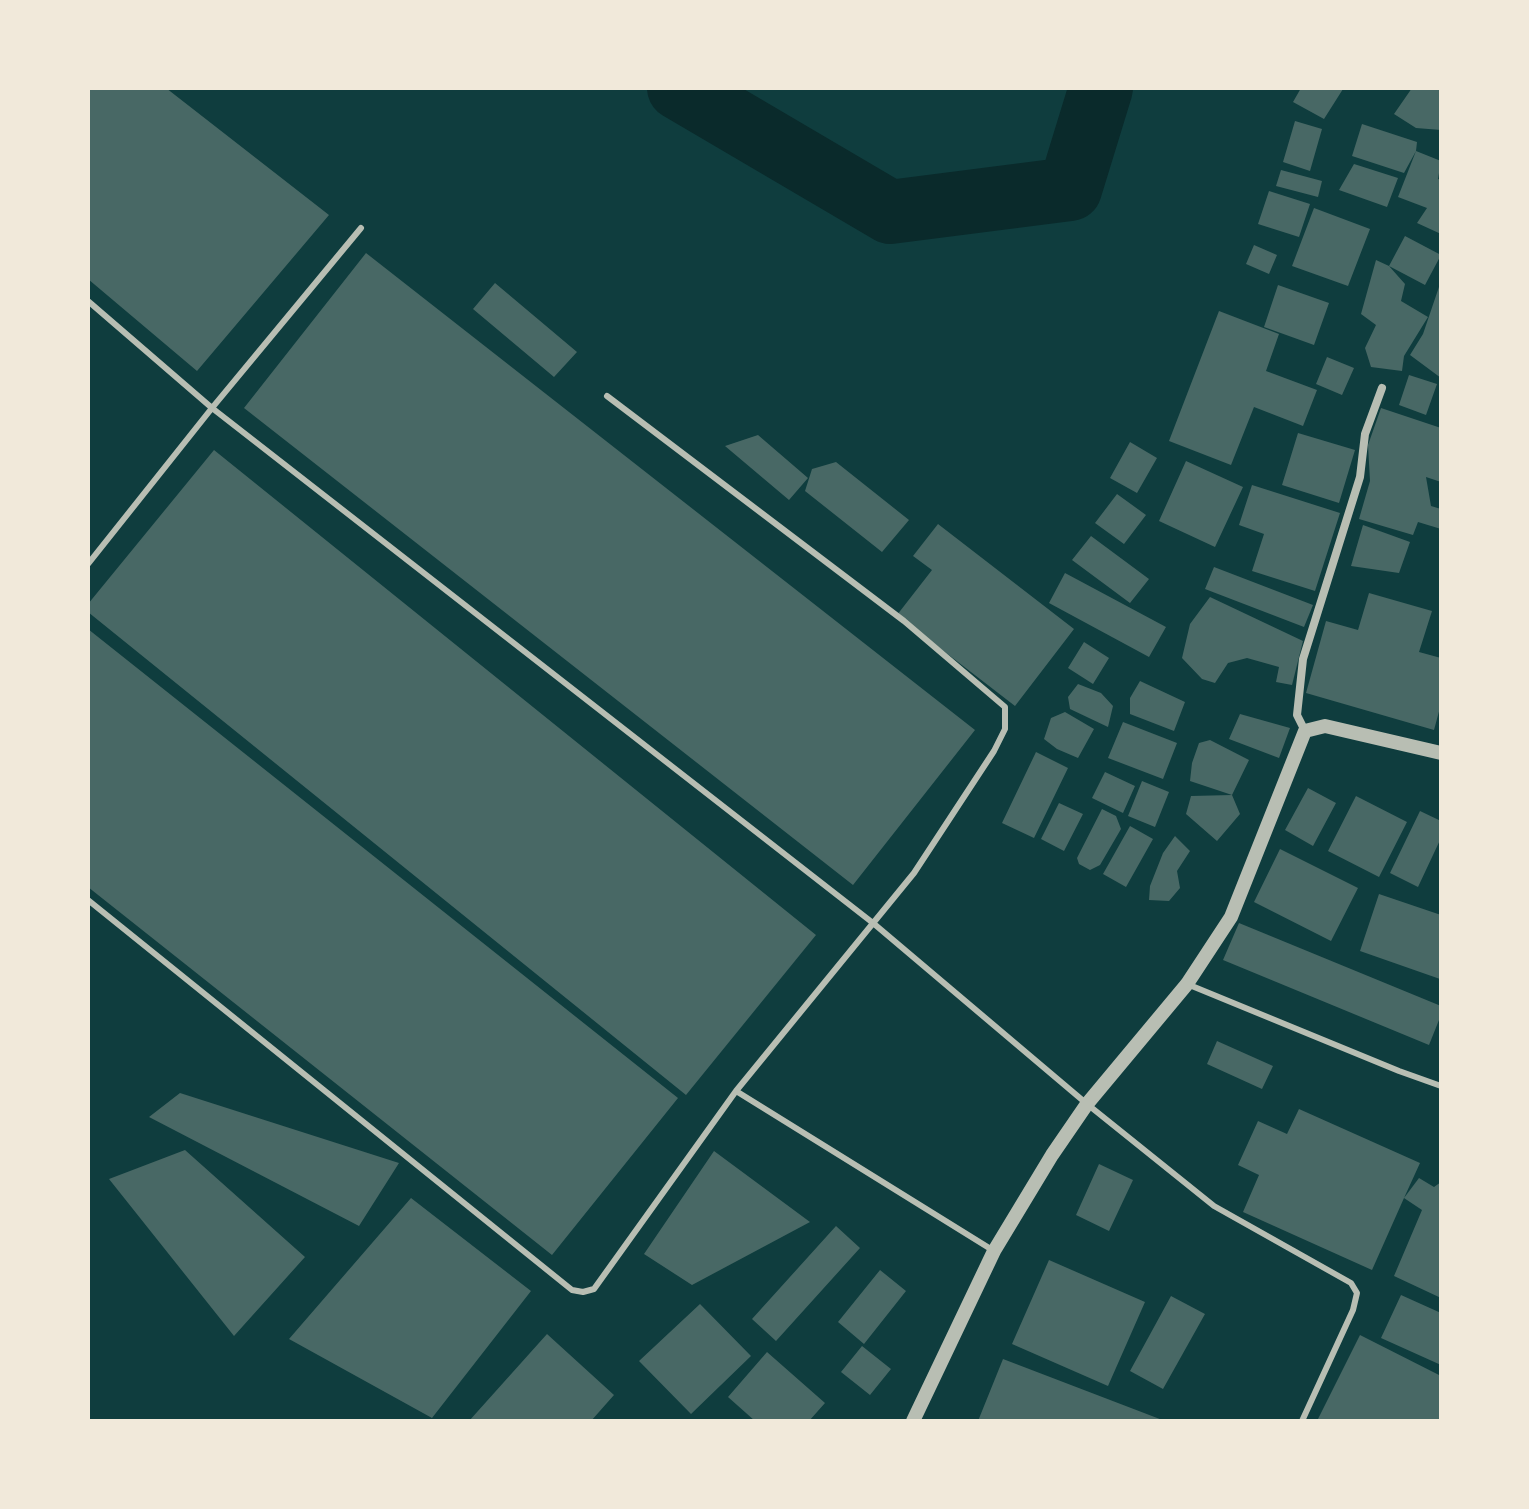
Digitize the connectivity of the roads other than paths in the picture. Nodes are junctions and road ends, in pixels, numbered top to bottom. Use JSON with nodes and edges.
{"nodes":[{"id":1,"x":361,"y":228,"type":"dead end"},
{"id":2,"x":88,"y":301,"type":"edge"},
{"id":3,"x":1382,"y":388,"type":"dead end"},
{"id":4,"x":607,"y":396,"type":"dead end"},
{"id":5,"x":212,"y":408,"type":"junction"},
{"id":6,"x":88,"y":564,"type":"edge"},
{"id":7,"x":1305,"y":731,"type":"junction"},
{"id":8,"x":1441,"y":753,"type":"edge"},
{"id":9,"x":88,"y":900,"type":"edge"},
{"id":10,"x":873,"y":923,"type":"junction"},
{"id":11,"x":1187,"y":984,"type":"junction"},
{"id":12,"x":1441,"y":1086,"type":"edge"},
{"id":13,"x":736,"y":1091,"type":"junction"},
{"id":14,"x":1087,"y":1104,"type":"junction"},
{"id":15,"x":994,"y":1251,"type":"junction"},
{"id":16,"x":913,"y":1421,"type":"edge"},
{"id":17,"x":1302,"y":1421,"type":"edge"}],
"edges":[{"from":1,"to":5,"type":"lane"},
{"from":2,"to":5,"type":"lane"},
{"from":3,"to":7,"type":"street"},
{"from":4,"to":10,"type":"lane"},
{"from":5,"to":6,"type":"lane"},
{"from":5,"to":10,"type":"lane"},
{"from":7,"to":8,"type":"street"},
{"from":7,"to":11,"type":"street"},
{"from":9,"to":13,"type":"lane"},
{"from":10,"to":13,"type":"lane"},
{"from":10,"to":14,"type":"lane"},
{"from":11,"to":12,"type":"lane"},
{"from":11,"to":14,"type":"street"},
{"from":13,"to":15,"type":"lane"},
{"from":14,"to":15,"type":"street"},
{"from":14,"to":17,"type":"lane"},
{"from":15,"to":16,"type":"street"}]}
